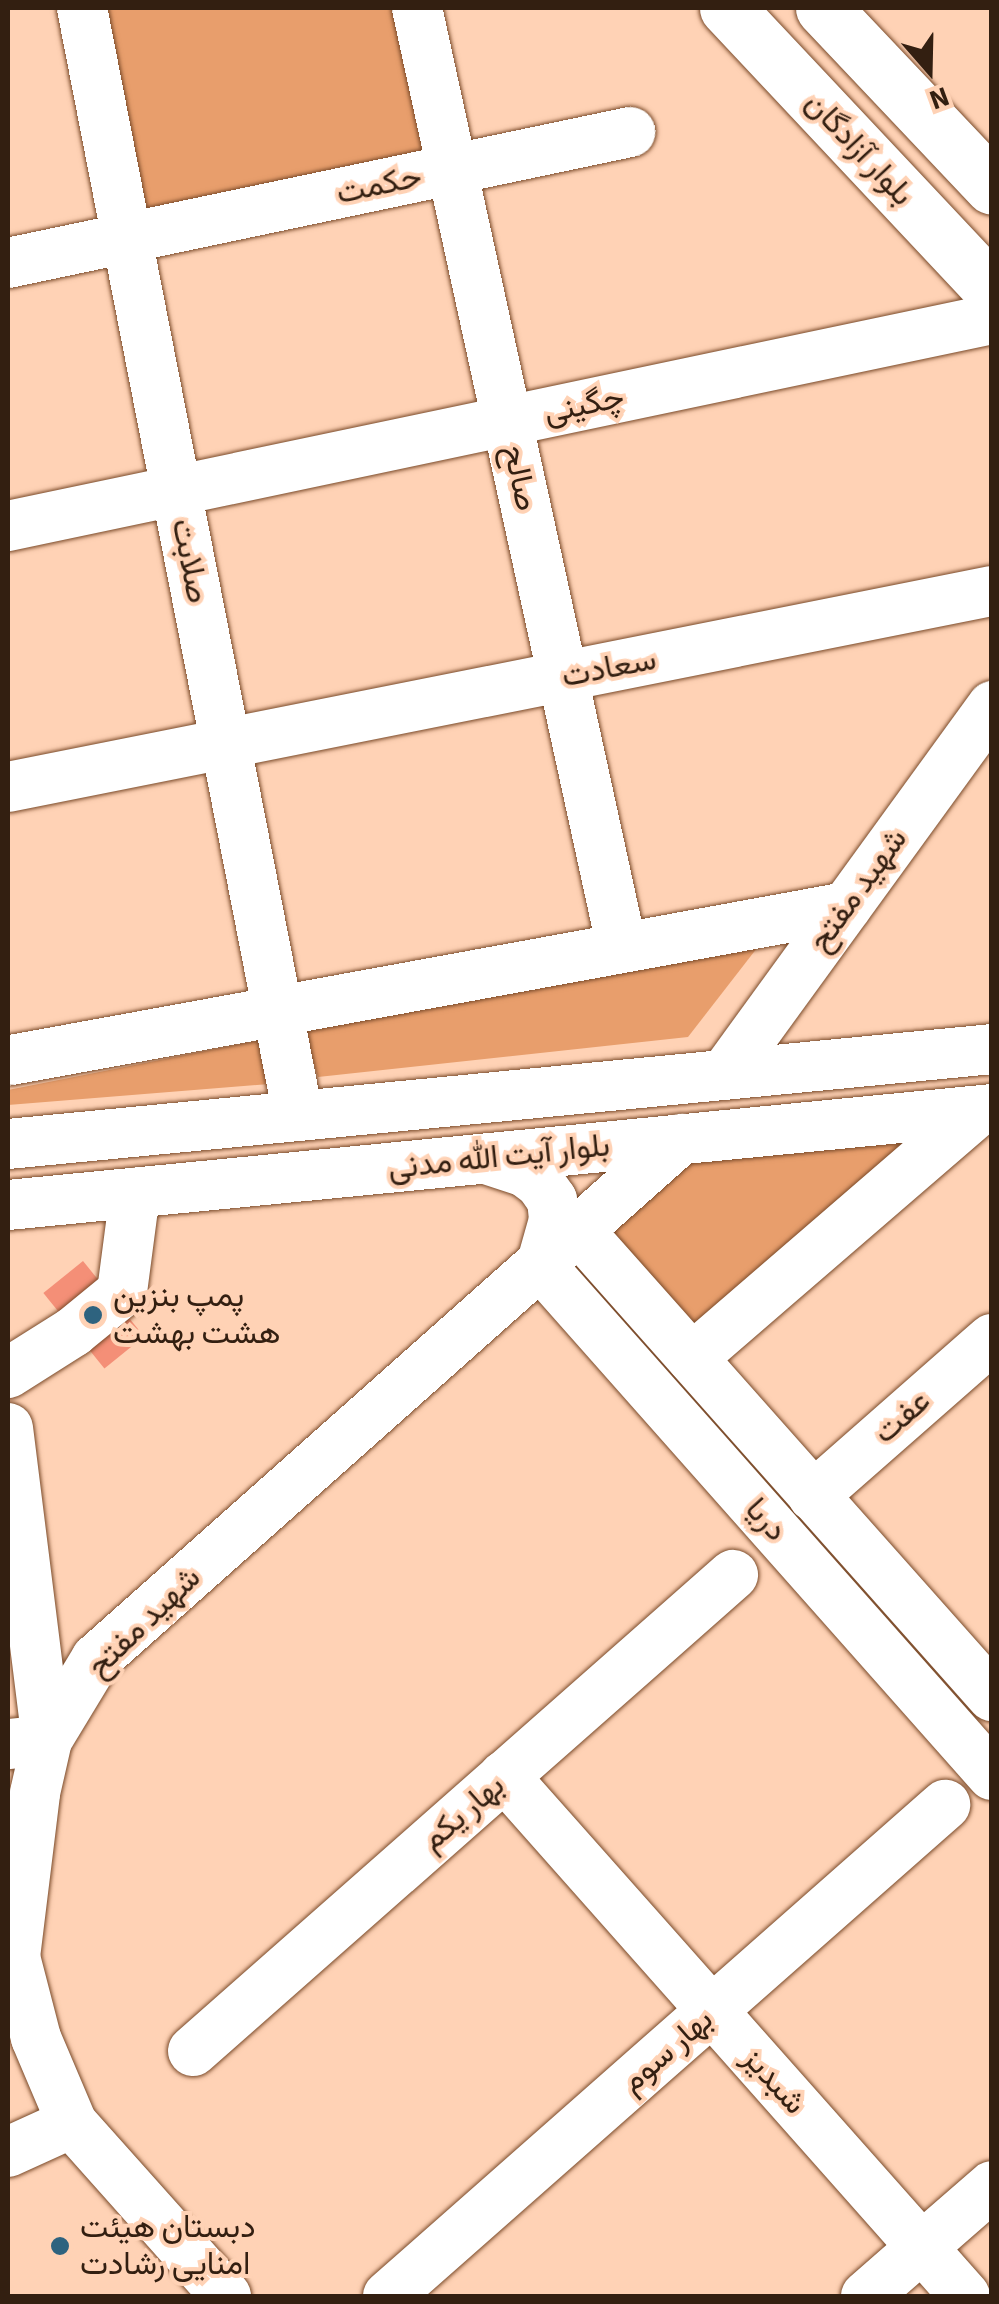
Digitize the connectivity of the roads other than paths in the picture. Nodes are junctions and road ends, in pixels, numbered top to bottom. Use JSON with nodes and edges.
{"nodes":[{"id":1,"x":82,"y":8,"type":"edge"},
{"id":2,"x":417,"y":8,"type":"edge"},
{"id":3,"x":726,"y":8,"type":"edge"},
{"id":4,"x":823,"y":8,"type":"edge"},
{"id":5,"x":630,"y":132,"type":"dead end"},
{"id":6,"x":452,"y":170,"type":"junction"},
{"id":7,"x":992,"y":188,"type":"edge"},
{"id":8,"x":127,"y":238,"type":"junction"},
{"id":9,"x":8,"y":263,"type":"edge"},
{"id":10,"x":992,"y":290,"type":"edge"},
{"id":11,"x":992,"y":319,"type":"edge"},
{"id":12,"x":507,"y":421,"type":"junction"},
{"id":13,"x":176,"y":491,"type":"junction"},
{"id":14,"x":8,"y":526,"type":"edge"},
{"id":15,"x":992,"y":591,"type":"edge"},
{"id":16,"x":564,"y":677,"type":"junction"},
{"id":17,"x":992,"y":706,"type":"edge"},
{"id":18,"x":226,"y":744,"type":"junction"},
{"id":19,"x":8,"y":787,"type":"edge"},
{"id":20,"x":846,"y":907,"type":"junction"},
{"id":21,"x":622,"y":948,"type":"junction"},
{"id":22,"x":278,"y":1011,"type":"junction"},
{"id":23,"x":992,"y":1049,"type":"edge"},
{"id":24,"x":11,"y":1060,"type":"dead end"},
{"id":25,"x":724,"y":1074,"type":"junction"},
{"id":26,"x":445,"y":1101,"type":"junction"},
{"id":27,"x":985,"y":1110,"type":"edge"},
{"id":28,"x":298,"y":1116,"type":"junction"},
{"id":29,"x":681,"y":1139,"type":"junction"},
{"id":30,"x":8,"y":1144,"type":"edge"},
{"id":31,"x":468,"y":1160,"type":"junction"},
{"id":32,"x":135,"y":1193,"type":"junction"},
{"id":33,"x":8,"y":1205,"type":"edge"},
{"id":34,"x":580,"y":1232,"type":"junction"},
{"id":35,"x":541,"y":1266,"type":"junction"},
{"id":36,"x":992,"y":1339,"type":"edge"},
{"id":37,"x":692,"y":1358,"type":"junction"},
{"id":38,"x":8,"y":1373,"type":"edge"},
{"id":39,"x":8,"y":1428,"type":"edge"},
{"id":40,"x":814,"y":1496,"type":"junction"},
{"id":41,"x":14,"y":1529,"type":"edge"},
{"id":42,"x":733,"y":1575,"type":"dead end"},
{"id":43,"x":992,"y":1696,"type":"edge"},
{"id":44,"x":27,"y":1742,"type":"edge"},
{"id":45,"x":990,"y":1769,"type":"edge"},
{"id":46,"x":504,"y":1776,"type":"junction"},
{"id":47,"x":946,"y":1805,"type":"dead end"},
{"id":48,"x":712,"y":2011,"type":"junction"},
{"id":49,"x":193,"y":2051,"type":"dead end"},
{"id":50,"x":72,"y":2122,"type":"junction"},
{"id":51,"x":8,"y":2152,"type":"edge"},
{"id":52,"x":992,"y":2186,"type":"edge"},
{"id":53,"x":921,"y":2248,"type":"junction"},
{"id":54,"x":226,"y":2296,"type":"edge"},
{"id":55,"x":388,"y":2296,"type":"edge"},
{"id":56,"x":866,"y":2296,"type":"edge"},
{"id":57,"x":964,"y":2296,"type":"edge"}],
"edges":[{"from":1,"to":8,"type":"street","name":"صلابت"},
{"from":2,"to":6,"type":"street","name":"صالح"},
{"from":3,"to":10,"type":"main road","name":"بلوار آزادگان"},
{"from":4,"to":7,"type":"main road"},
{"from":5,"to":6,"type":"street","name":"حکمت"},
{"from":6,"to":8,"type":"street","name":"حکمت"},
{"from":6,"to":12,"type":"street","name":"صالح"},
{"from":8,"to":9,"type":"street","name":"حکمت"},
{"from":8,"to":13,"type":"street","name":"صلابت"},
{"from":11,"to":12,"type":"street","name":"چگینی"},
{"from":12,"to":13,"type":"street","name":"چگینی"},
{"from":12,"to":16,"type":"street","name":"صالح"},
{"from":13,"to":14,"type":"street","name":"چگینی"},
{"from":13,"to":18,"type":"street","name":"صلابت"},
{"from":15,"to":16,"type":"street","name":"سعادت"},
{"from":16,"to":18,"type":"street","name":"سعادت"},
{"from":16,"to":21,"type":"street","name":"صالح"},
{"from":17,"to":20,"type":"street","name":"شهید مفتح"},
{"from":18,"to":19,"type":"street","name":"سعادت"},
{"from":18,"to":22,"type":"street","name":"صلابت"},
{"from":20,"to":21,"type":"street"},
{"from":20,"to":25,"type":"street","name":"شهید مفتح"},
{"from":21,"to":22,"type":"street"},
{"from":22,"to":24,"type":"street"},
{"from":22,"to":28,"type":"street","name":"صلابت"},
{"from":23,"to":25,"type":"street","name":"بلوار آیت الله مدنی"},
{"from":25,"to":26,"type":"street","name":"بلوار آیت الله مدنی"},
{"from":26,"to":28,"type":"street","name":"بلوار آیت الله مدنی"},
{"from":26,"to":31,"type":"street"},
{"from":27,"to":29,"type":"street","name":"بلوار آیت الله مدنی"},
{"from":27,"to":37,"type":"street"},
{"from":28,"to":30,"type":"street","name":"بلوار آیت الله مدنی"},
{"from":29,"to":31,"type":"street","name":"بلوار آیت الله مدنی"},
{"from":29,"to":34,"type":"street","name":"شهید مفتح"},
{"from":31,"to":32,"type":"street","name":"بلوار آیت الله مدنی"},
{"from":31,"to":35,"type":"street"},
{"from":32,"to":33,"type":"street","name":"بلوار آیت الله مدنی"},
{"from":32,"to":38,"type":"street"},
{"from":34,"to":35,"type":"street","name":"شهید مفتح"},
{"from":34,"to":37,"type":"street","name":"دریا"},
{"from":35,"to":44,"type":"street","name":"شهید مفتح"},
{"from":35,"to":45,"type":"street","name":"دریا"},
{"from":36,"to":40,"type":"street","name":"عفت"},
{"from":37,"to":40,"type":"street","name":"دریا"},
{"from":39,"to":41,"type":"street"},
{"from":40,"to":43,"type":"street","name":"دریا"},
{"from":41,"to":44,"type":"street"},
{"from":42,"to":46,"type":"street","name":"بهار یکم"},
{"from":44,"to":50,"type":"street","name":"شهید مفتح"},
{"from":46,"to":48,"type":"street","name":"شبدیز"},
{"from":46,"to":49,"type":"street","name":"بهار یکم"},
{"from":47,"to":48,"type":"street","name":"بهار سوم"},
{"from":48,"to":53,"type":"street","name":"شبدیز"},
{"from":48,"to":55,"type":"street","name":"بهار سوم"},
{"from":50,"to":51,"type":"street"},
{"from":50,"to":54,"type":"street","name":"شهید مفتح"},
{"from":52,"to":53,"type":"street"},
{"from":53,"to":56,"type":"street"},
{"from":53,"to":57,"type":"street","name":"شبدیز"}]}
